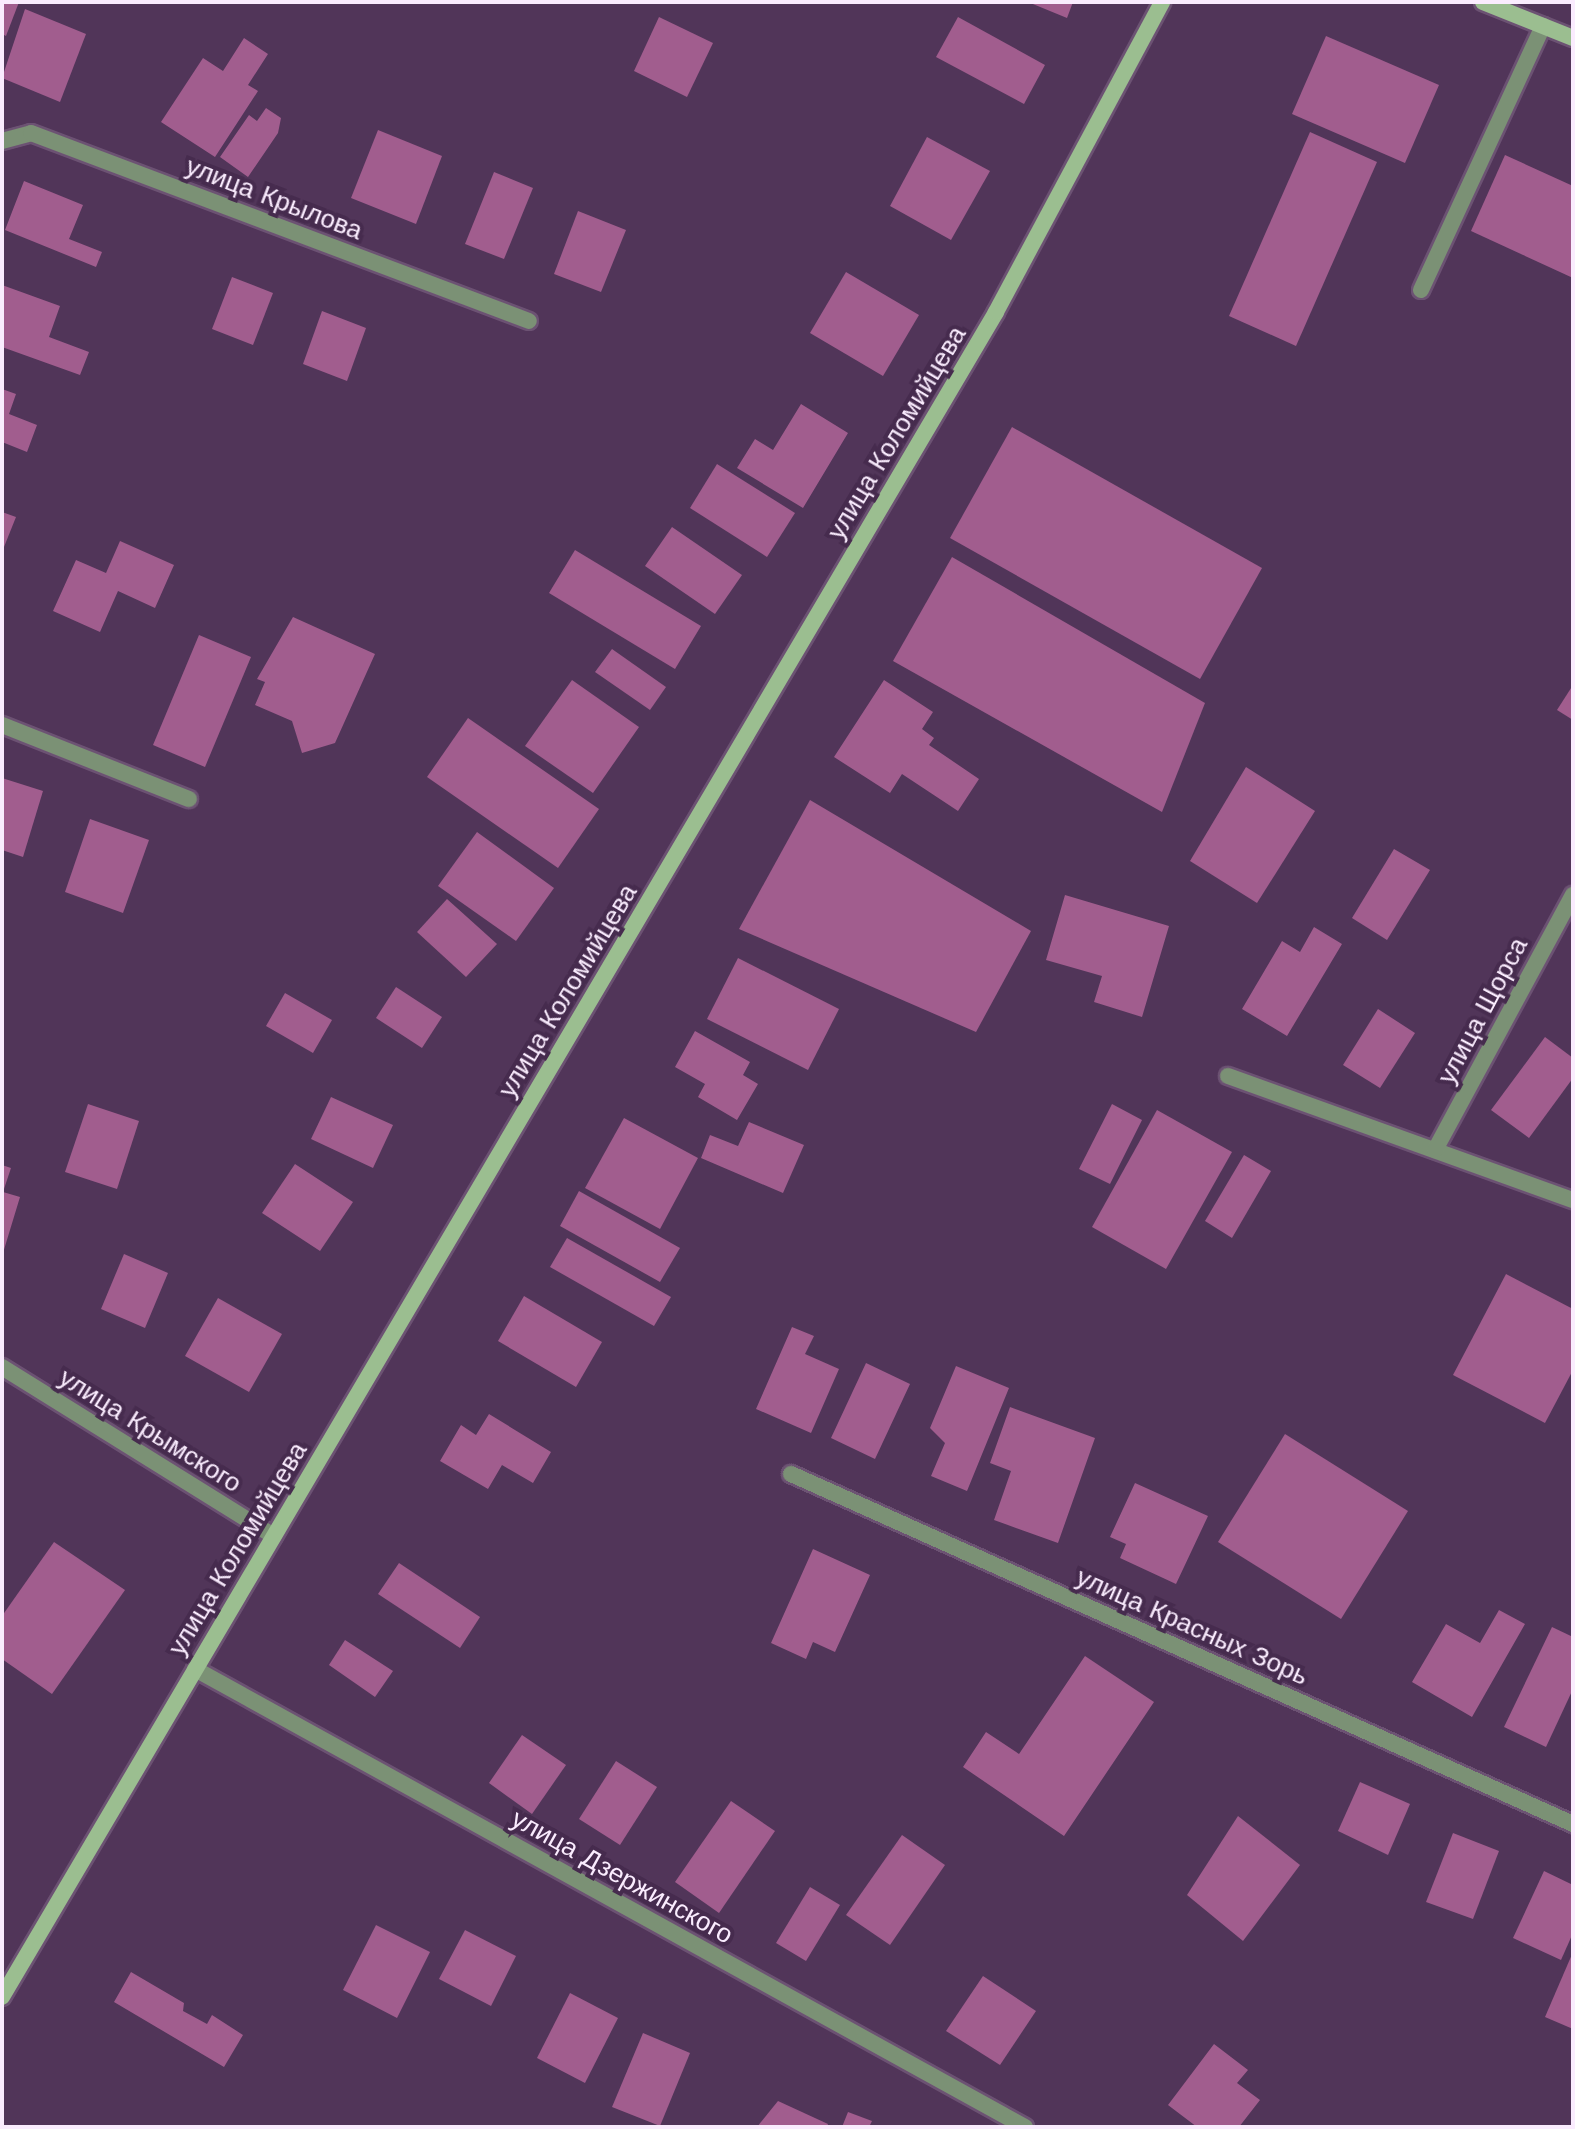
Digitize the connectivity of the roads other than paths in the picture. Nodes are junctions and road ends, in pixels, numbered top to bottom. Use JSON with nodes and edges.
{"nodes":[{"id":1,"x":1162,"y":2,"type":"edge"},
{"id":2,"x":1483,"y":2,"type":"edge"},
{"id":3,"x":1543,"y":26,"type":"junction"},
{"id":4,"x":1573,"y":38,"type":"edge"},
{"id":5,"x":2,"y":141,"type":"edge"},
{"id":6,"x":1421,"y":290,"type":"dead end"},
{"id":7,"x":529,"y":321,"type":"dead end"},
{"id":8,"x":2,"y":725,"type":"edge"},
{"id":9,"x":189,"y":799,"type":"dead end"},
{"id":10,"x":1573,"y":895,"type":"edge"},
{"id":11,"x":1228,"y":1076,"type":"dead end"},
{"id":12,"x":1435,"y":1150,"type":"junction"},
{"id":13,"x":1573,"y":1200,"type":"edge"},
{"id":14,"x":2,"y":1367,"type":"edge"},
{"id":15,"x":791,"y":1474,"type":"dead end"},
{"id":16,"x":274,"y":1536,"type":"junction"},
{"id":17,"x":195,"y":1669,"type":"junction"},
{"id":18,"x":1573,"y":1824,"type":"edge"},
{"id":19,"x":2,"y":1997,"type":"edge"},
{"id":20,"x":1025,"y":2127,"type":"edge"}],
"edges":[{"from":1,"to":16,"type":"main road","name":"улица Коломийцева"},
{"from":2,"to":3,"type":"main road"},
{"from":3,"to":4,"type":"main road"},
{"from":3,"to":6,"type":"street"},
{"from":5,"to":7,"type":"street","name":"улица Крылова"},
{"from":8,"to":9,"type":"street"},
{"from":10,"to":12,"type":"street","name":"улица Щорса"},
{"from":11,"to":12,"type":"street"},
{"from":12,"to":13,"type":"street"},
{"from":14,"to":16,"type":"street","name":"улица Крымского"},
{"from":15,"to":18,"type":"street","name":"улица Красных Зорь"},
{"from":16,"to":17,"type":"main road","name":"улица Коломийцева"},
{"from":17,"to":19,"type":"main road","name":"улица Коломийцева"},
{"from":17,"to":20,"type":"street","name":"улица Дзержинского"}]}
